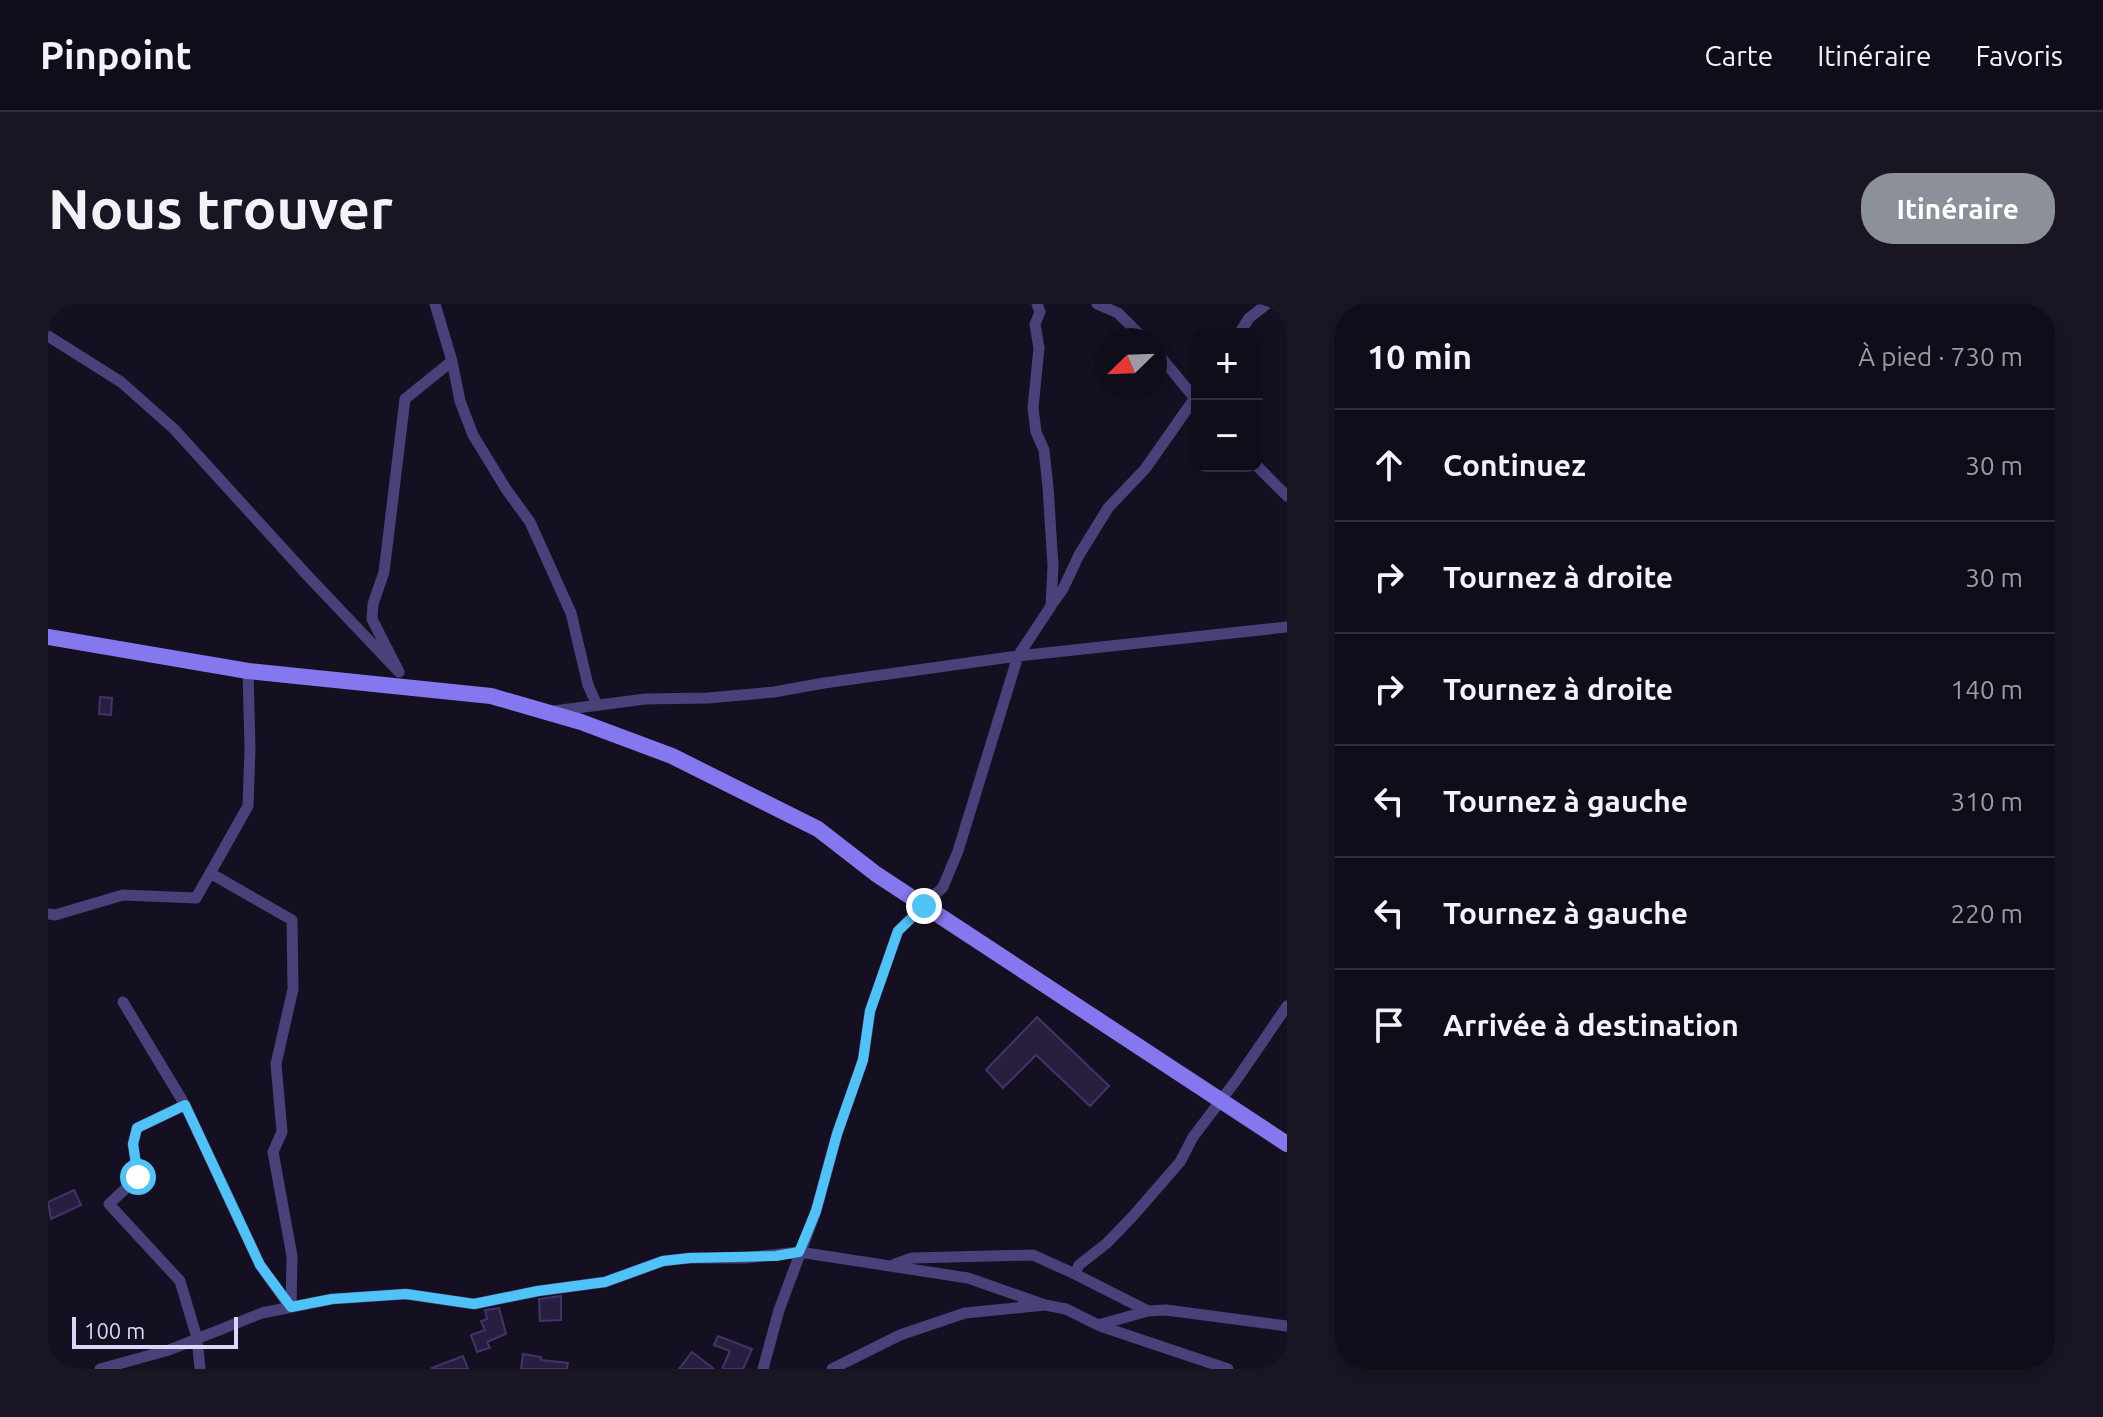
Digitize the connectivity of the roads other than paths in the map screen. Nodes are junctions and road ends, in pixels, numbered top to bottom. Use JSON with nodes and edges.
{"nodes":[{"id":1,"x":435,"y":304,"type":"edge"},
{"id":2,"x":1037,"y":304,"type":"edge"},
{"id":3,"x":1097,"y":304,"type":"edge"},
{"id":4,"x":1267,"y":304,"type":"edge"},
{"id":5,"x":1133,"y":328,"type":"edge"},
{"id":6,"x":1243,"y":328,"type":"edge"},
{"id":7,"x":48,"y":336,"type":"edge"},
{"id":8,"x":452,"y":361,"type":"junction"},
{"id":9,"x":1167,"y":364,"type":"edge"},
{"id":10,"x":1191,"y":392,"type":"edge"},
{"id":11,"x":1195,"y":400,"type":"edge"},
{"id":12,"x":1263,"y":472,"type":"edge"},
{"id":13,"x":1287,"y":496,"type":"edge"},
{"id":14,"x":1051,"y":606,"type":"junction"},
{"id":15,"x":1287,"y":627,"type":"edge"},
{"id":16,"x":48,"y":637,"type":"edge"},
{"id":17,"x":1018,"y":656,"type":"junction"},
{"id":18,"x":248,"y":671,"type":"junction"},
{"id":19,"x":399,"y":672,"type":"junction"},
{"id":20,"x":411,"y":686,"type":"junction"},
{"id":21,"x":597,"y":705,"type":"junction"},
{"id":22,"x":545,"y":712,"type":"junction"},
{"id":23,"x":210,"y":873,"type":"junction"},
{"id":24,"x":924,"y":906,"type":"junction"},
{"id":25,"x":48,"y":914,"type":"edge"},
{"id":26,"x":123,"y":1002,"type":"dead end"},
{"id":27,"x":1287,"y":1006,"type":"edge"},
{"id":28,"x":1222,"y":1099,"type":"junction"},
{"id":29,"x":185,"y":1105,"type":"junction"},
{"id":30,"x":1287,"y":1144,"type":"edge"},
{"id":31,"x":799,"y":1252,"type":"junction"},
{"id":32,"x":893,"y":1265,"type":"junction"},
{"id":33,"x":1075,"y":1274,"type":"junction"},
{"id":34,"x":1045,"y":1305,"type":"junction"},
{"id":35,"x":291,"y":1307,"type":"junction"},
{"id":36,"x":1148,"y":1311,"type":"junction"},
{"id":37,"x":1098,"y":1325,"type":"junction"},
{"id":38,"x":1287,"y":1326,"type":"edge"},
{"id":39,"x":197,"y":1338,"type":"junction"},
{"id":40,"x":100,"y":1369,"type":"edge"},
{"id":41,"x":200,"y":1369,"type":"edge"},
{"id":42,"x":763,"y":1369,"type":"edge"},
{"id":43,"x":832,"y":1369,"type":"edge"},
{"id":44,"x":1228,"y":1369,"type":"edge"}],
"edges":[{"from":1,"to":8,"type":"street"},
{"from":2,"to":14,"type":"street"},
{"from":3,"to":5,"type":"street"},
{"from":4,"to":6,"type":"street"},
{"from":7,"to":19,"type":"street"},
{"from":8,"to":19,"type":"street"},
{"from":8,"to":21,"type":"street"},
{"from":9,"to":10,"type":"street"},
{"from":11,"to":14,"type":"street"},
{"from":12,"to":13,"type":"street"},
{"from":14,"to":17,"type":"street"},
{"from":15,"to":17,"type":"street"},
{"from":16,"to":18,"type":"street"},
{"from":17,"to":21,"type":"street"},
{"from":17,"to":24,"type":"street"},
{"from":18,"to":20,"type":"street"},
{"from":18,"to":23,"type":"street"},
{"from":19,"to":20,"type":"street"},
{"from":20,"to":22,"type":"street"},
{"from":21,"to":22,"type":"street"},
{"from":22,"to":24,"type":"street"},
{"from":23,"to":25,"type":"street"},
{"from":23,"to":35,"type":"street"},
{"from":24,"to":28,"type":"street"},
{"from":24,"to":31,"type":"street"},
{"from":26,"to":29,"type":"street"},
{"from":27,"to":28,"type":"street"},
{"from":28,"to":30,"type":"street"},
{"from":28,"to":33,"type":"street"},
{"from":29,"to":35,"type":"street"},
{"from":29,"to":39,"type":"street"},
{"from":31,"to":32,"type":"street"},
{"from":31,"to":35,"type":"street"},
{"from":31,"to":42,"type":"street"},
{"from":32,"to":33,"type":"street"},
{"from":32,"to":34,"type":"street"},
{"from":33,"to":36,"type":"street"},
{"from":34,"to":37,"type":"street"},
{"from":34,"to":43,"type":"street"},
{"from":35,"to":39,"type":"street"},
{"from":36,"to":37,"type":"street"},
{"from":36,"to":38,"type":"street"},
{"from":37,"to":44,"type":"street"},
{"from":39,"to":40,"type":"street"},
{"from":39,"to":41,"type":"street"}]}
